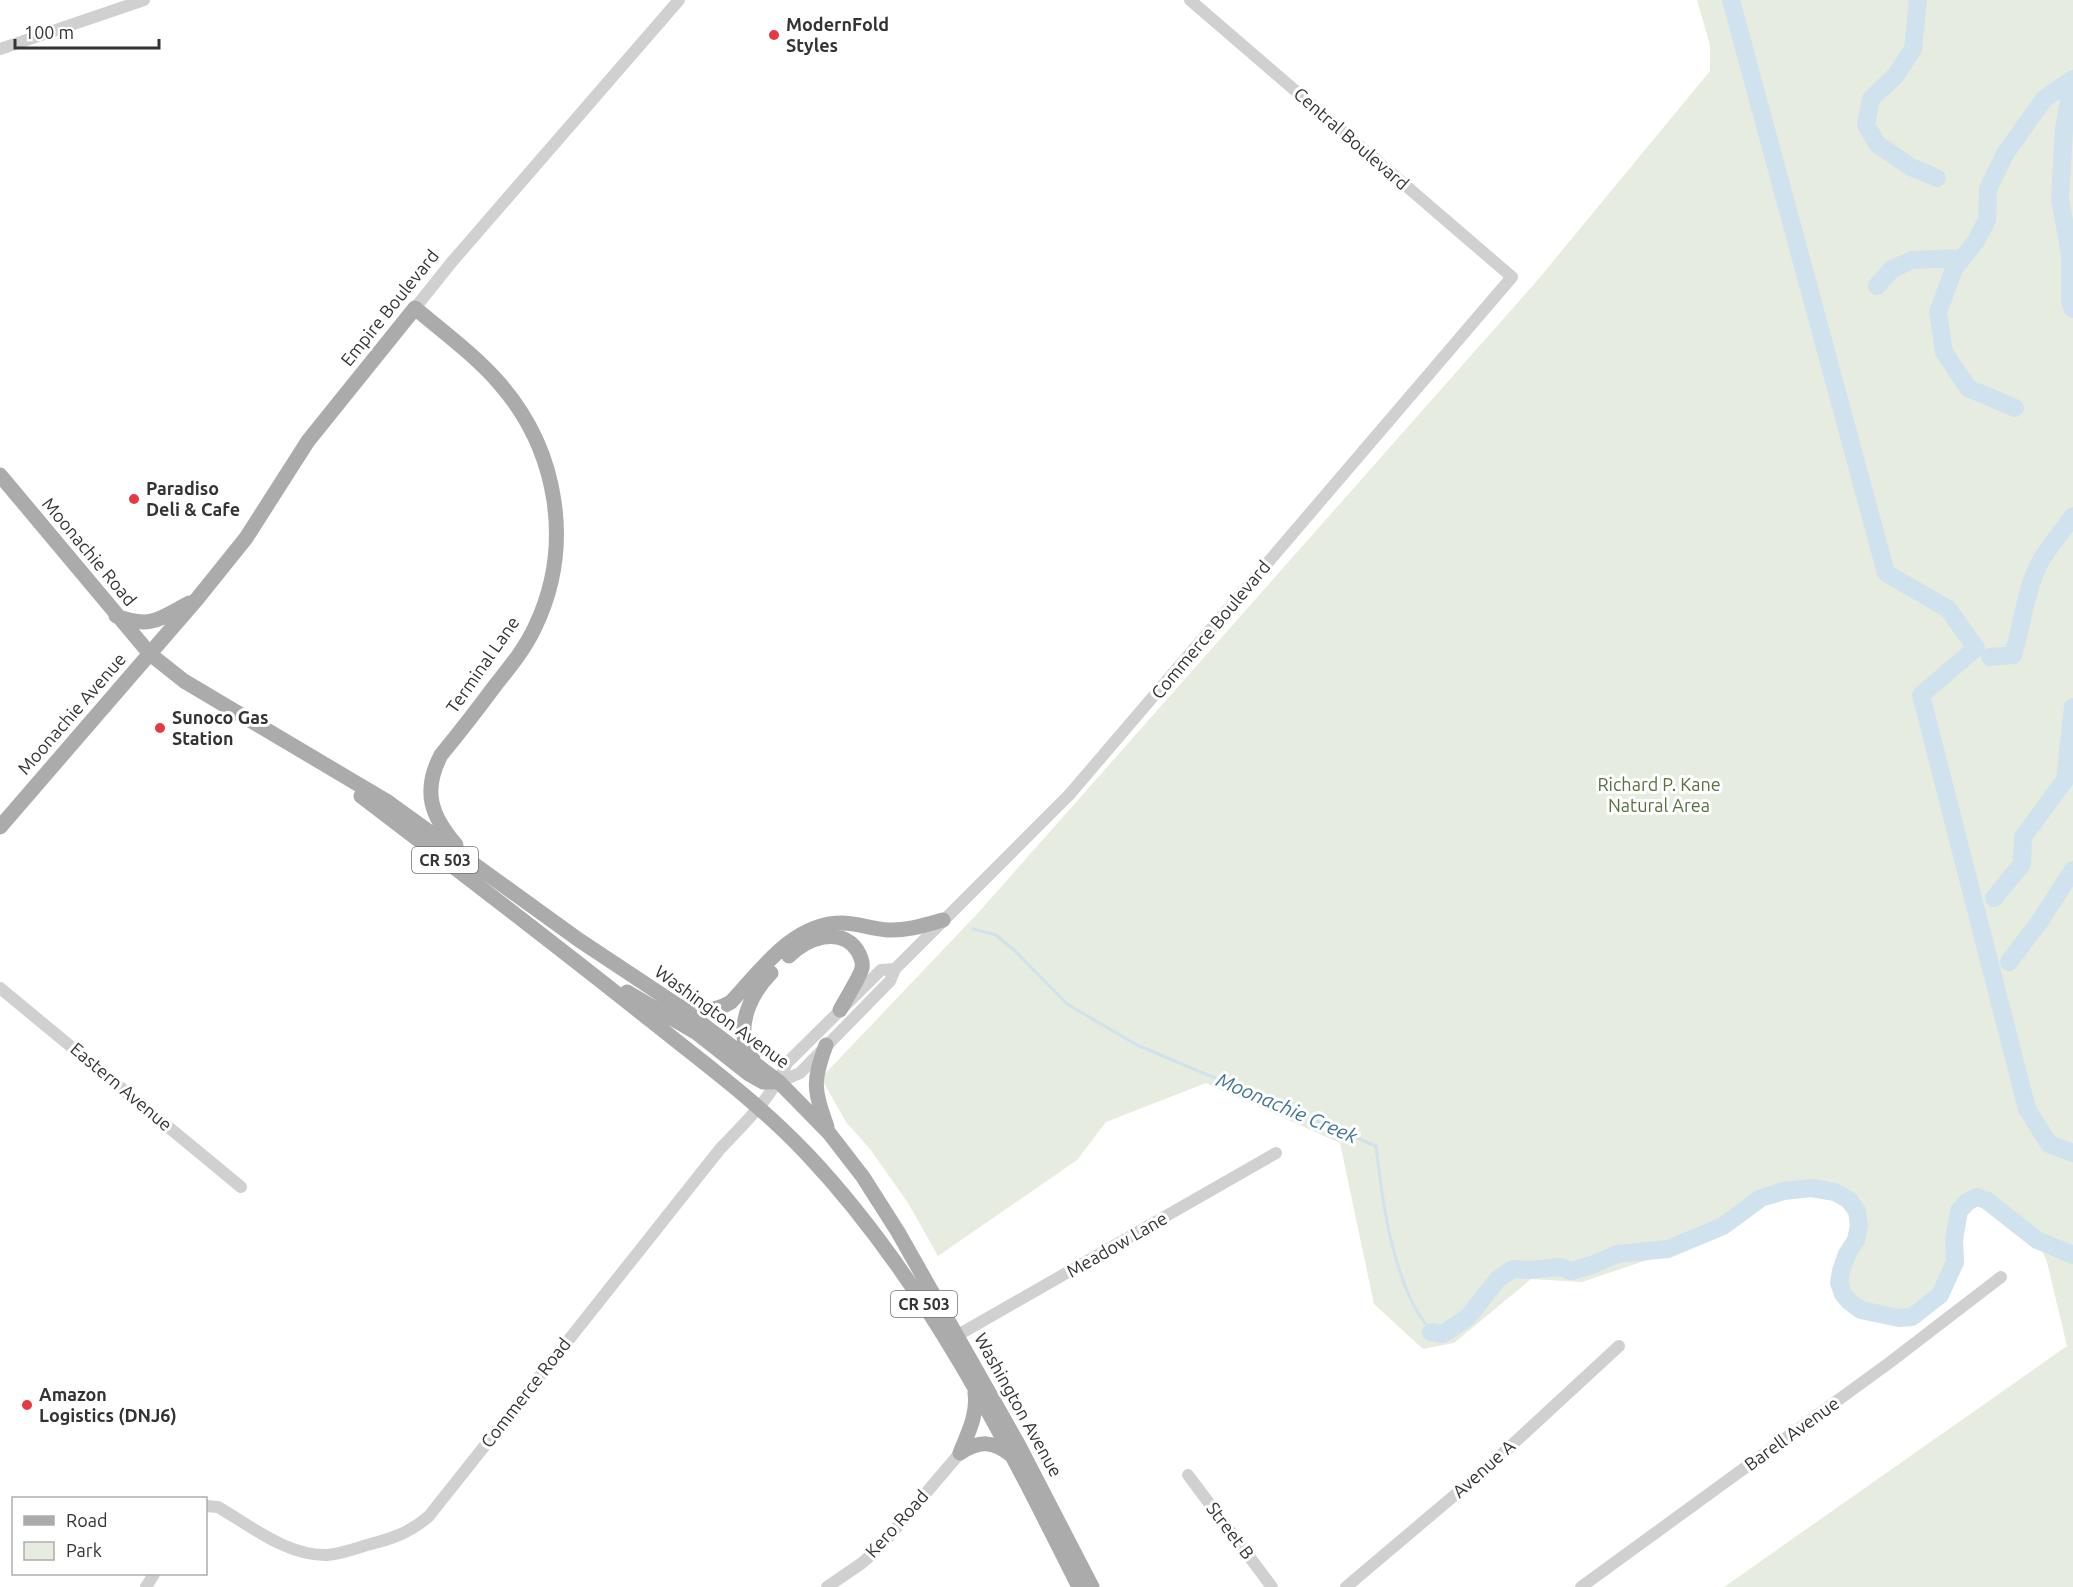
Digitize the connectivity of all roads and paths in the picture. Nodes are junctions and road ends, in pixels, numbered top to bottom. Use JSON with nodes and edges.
{"nodes":[{"id":1,"x":144,"y":0,"type":"edge"},
{"id":2,"x":679,"y":0,"type":"edge"},
{"id":3,"x":1190,"y":0,"type":"edge"},
{"id":4,"x":0,"y":49,"type":"edge"},
{"id":5,"x":1512,"y":278,"type":"joint"},
{"id":6,"x":415,"y":308,"type":"junction"},
{"id":7,"x":0,"y":475,"type":"edge"},
{"id":8,"x":197,"y":599,"type":"junction"},
{"id":9,"x":116,"y":616,"type":"junction"},
{"id":10,"x":150,"y":654,"type":"junction"},
{"id":11,"x":299,"y":748,"type":"junction"},
{"id":12,"x":0,"y":827,"type":"edge"},
{"id":13,"x":472,"y":863,"type":"junction"},
{"id":14,"x":943,"y":920,"type":"junction"},
{"id":15,"x":895,"y":969,"type":"junction"},
{"id":16,"x":590,"y":972,"type":"junction"},
{"id":17,"x":0,"y":988,"type":"edge"},
{"id":18,"x":677,"y":1005,"type":"junction"},
{"id":19,"x":840,"y":1010,"type":"junction"},
{"id":20,"x":826,"y":1045,"type":"junction"},
{"id":21,"x":755,"y":1062,"type":"junction"},
{"id":22,"x":779,"y":1082,"type":"junction"},
{"id":23,"x":760,"y":1107,"type":"junction"},
{"id":24,"x":829,"y":1133,"type":"junction"},
{"id":25,"x":1276,"y":1153,"type":"dead end"},
{"id":26,"x":241,"y":1187,"type":"dead end"},
{"id":27,"x":2001,"y":1277,"type":"dead end"},
{"id":28,"x":958,"y":1335,"type":"junction"},
{"id":29,"x":1619,"y":1346,"type":"dead end"},
{"id":30,"x":974,"y":1389,"type":"junction"},
{"id":31,"x":960,"y":1453,"type":"junction"},
{"id":32,"x":1013,"y":1457,"type":"junction"},
{"id":33,"x":1188,"y":1475,"type":"dead end"},
{"id":34,"x":207,"y":1506,"type":"edge"},
{"id":35,"x":827,"y":1587,"type":"edge"},
{"id":36,"x":1079,"y":1587,"type":"edge"},
{"id":37,"x":1092,"y":1587,"type":"edge"},
{"id":38,"x":1272,"y":1587,"type":"edge"},
{"id":39,"x":1346,"y":1587,"type":"edge"},
{"id":40,"x":1581,"y":1587,"type":"edge"}],
"edges":[{"from":1,"to":4,"type":"street"},
{"from":2,"to":6,"type":"street","name":"Empire Boulevard"},
{"from":3,"to":5,"type":"street","name":"Central Boulevard"},
{"from":5,"to":14,"type":"street","name":"Commerce Boulevard"},
{"from":6,"to":8,"type":"main road","name":"Empire Boulevard"},
{"from":6,"to":13,"type":"main road","name":"Terminal Lane"},
{"from":7,"to":9,"type":"main road","name":"Moonachie Road","number":"CR 503"},
{"from":8,"to":9,"type":"main road"},
{"from":8,"to":10,"type":"main road","name":"Empire Boulevard"},
{"from":9,"to":10,"type":"main road","name":"Moonachie Road","number":"CR 503"},
{"from":10,"to":11,"type":"main road","name":"Washington Avenue","number":"CR 503"},
{"from":10,"to":12,"type":"main road","name":"Moonachie Avenue"},
{"from":11,"to":13,"type":"main road","name":"Washington Avenue","number":"CR 503"},
{"from":11,"to":16,"type":"main road","name":"Washington Avenue","number":"CR 503"},
{"from":13,"to":18,"type":"main road","name":"Washington Avenue","number":"CR 503"},
{"from":14,"to":15,"type":"street","name":"Commerce Boulevard"},
{"from":14,"to":18,"type":"main road"},
{"from":15,"to":19,"type":"street","name":"Commerce Boulevard"},
{"from":15,"to":20,"type":"street","name":"Commerce Boulevard"},
{"from":16,"to":22,"type":"main road"},
{"from":16,"to":23,"type":"main road","name":"Washington Avenue","number":"CR 503"},
{"from":17,"to":26,"type":"street","name":"Eastern Avenue"},
{"from":18,"to":21,"type":"main road","name":"Washington Avenue","number":"CR 503"},
{"from":19,"to":21,"type":"main road"},
{"from":19,"to":22,"type":"street","name":"Commerce Boulevard"},
{"from":20,"to":22,"type":"street","name":"Commerce Boulevard"},
{"from":20,"to":24,"type":"main road"},
{"from":21,"to":22,"type":"main road","name":"Washington Avenue","number":"CR 503"},
{"from":22,"to":23,"type":"street","name":"Commerce Road"},
{"from":22,"to":24,"type":"main road","name":"Washington Avenue","number":"CR 503"},
{"from":23,"to":30,"type":"main road","name":"Washington Avenue","number":"CR 503"},
{"from":23,"to":34,"type":"street","name":"Commerce Road"},
{"from":24,"to":28,"type":"main road","name":"Washington Avenue","number":"CR 503"},
{"from":25,"to":28,"type":"street","name":"Meadow Lane"},
{"from":27,"to":40,"type":"street","name":"Barell Avenue"},
{"from":28,"to":37,"type":"main road","name":"Washington Avenue","number":"CR 503"},
{"from":29,"to":39,"type":"street","name":"Avenue A"},
{"from":30,"to":31,"type":"main road"},
{"from":30,"to":32,"type":"main road","name":"Washington Avenue","number":"CR 503"},
{"from":31,"to":32,"type":"main road"},
{"from":31,"to":35,"type":"street","name":"Kero Road"},
{"from":32,"to":36,"type":"main road","name":"Washington Avenue","number":"CR 503"},
{"from":33,"to":38,"type":"street","name":"Street B"}]}
